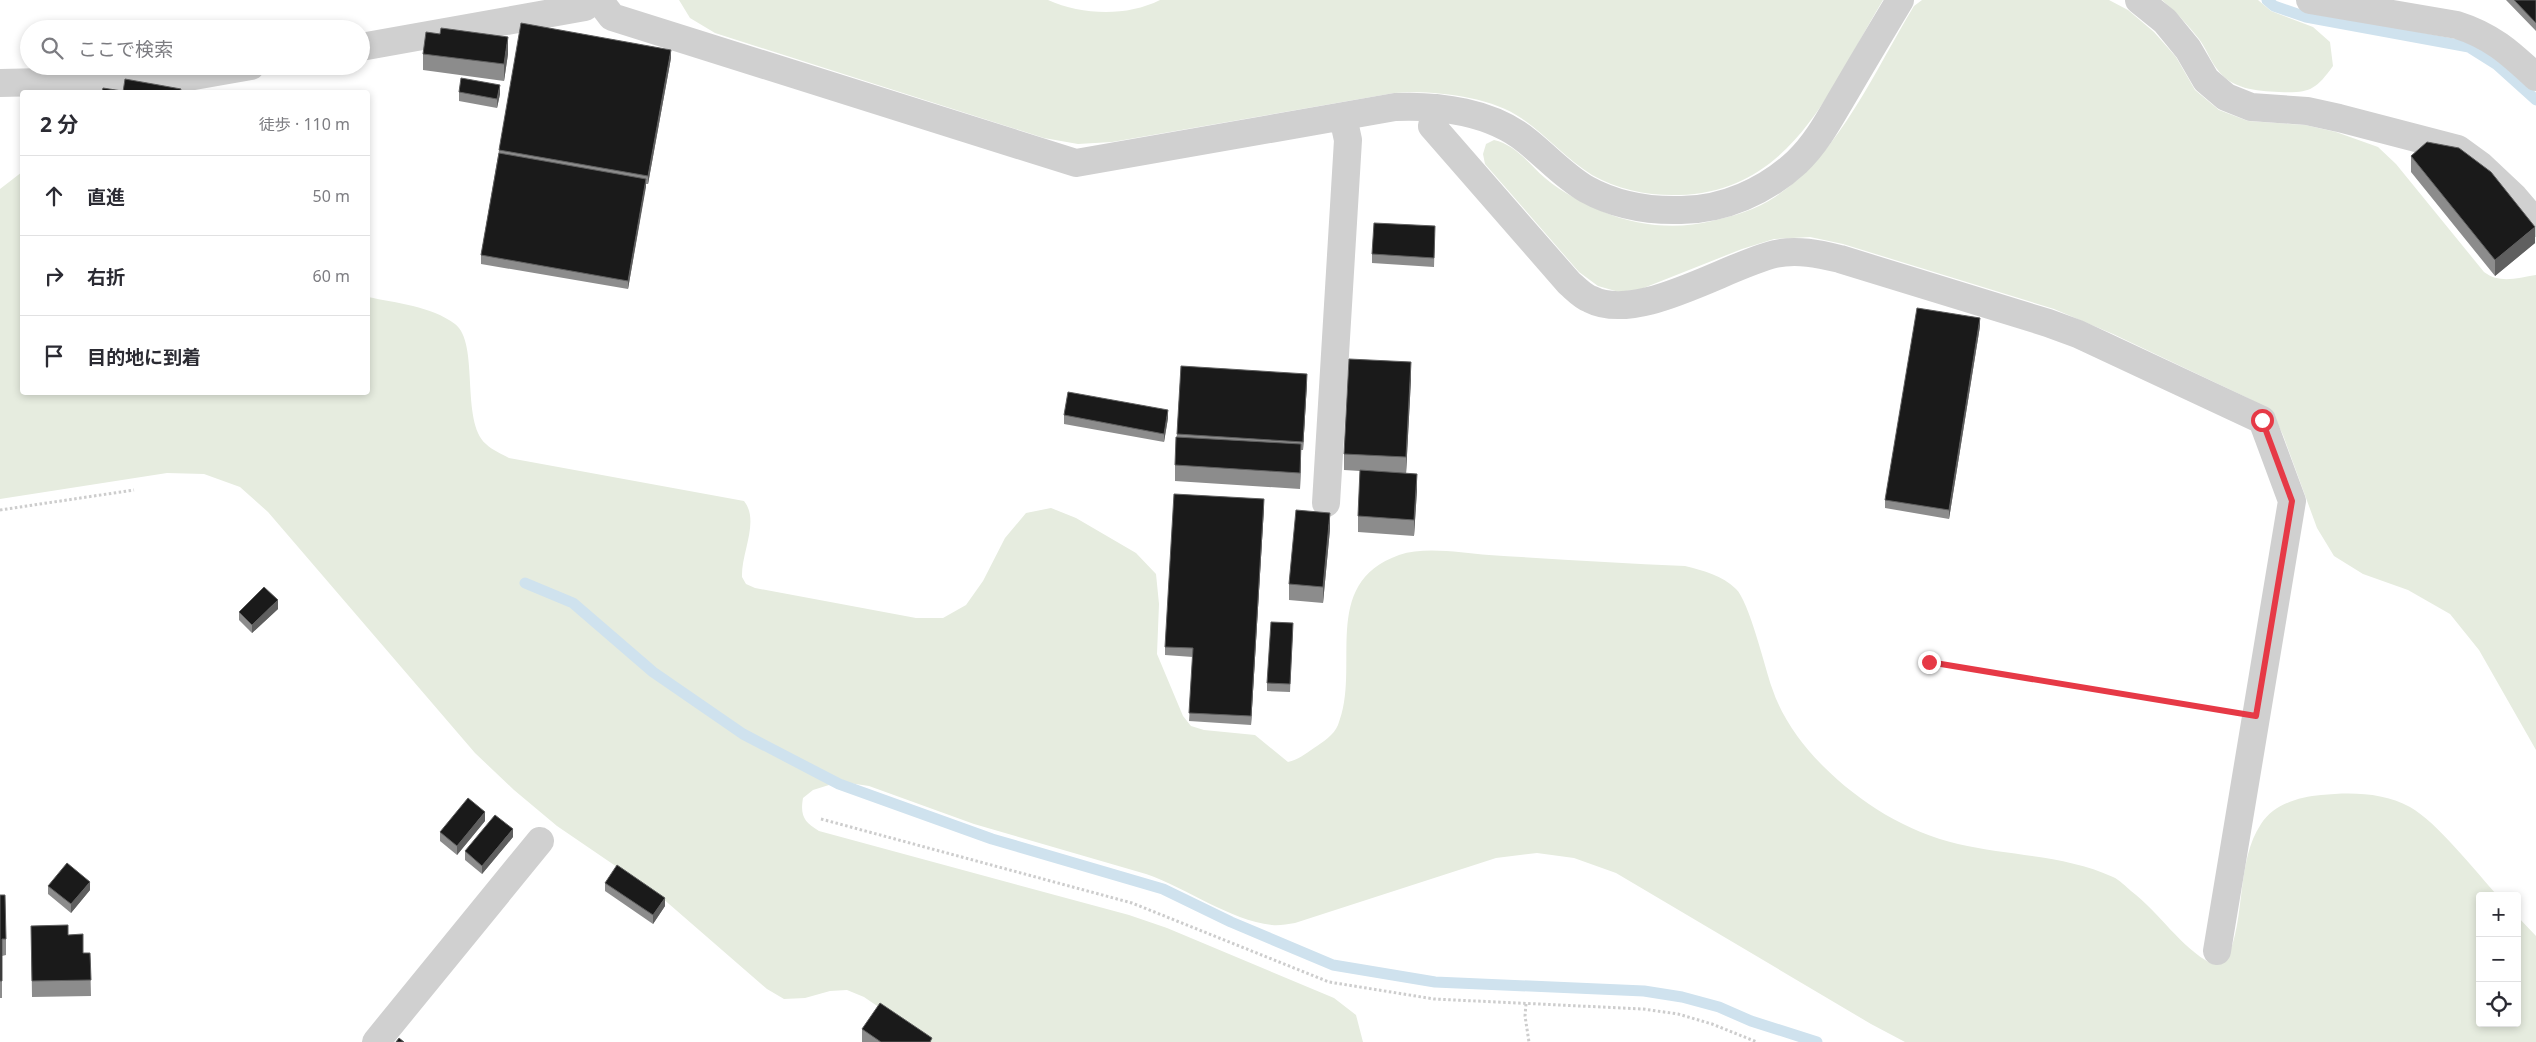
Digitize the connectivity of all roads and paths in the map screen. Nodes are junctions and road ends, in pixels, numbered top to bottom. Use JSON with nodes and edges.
{"nodes":[{"id":1,"x":594,"y":0,"type":"edge"},
{"id":2,"x":599,"y":0,"type":"edge"},
{"id":3,"x":1900,"y":0,"type":"edge"},
{"id":4,"x":2139,"y":0,"type":"edge"},
{"id":5,"x":2310,"y":0,"type":"edge"},
{"id":6,"x":370,"y":45,"type":"edge"},
{"id":7,"x":200,"y":75,"type":"edge"},
{"id":8,"x":2536,"y":77,"type":"edge"},
{"id":9,"x":0,"y":84,"type":"edge"},
{"id":10,"x":1436,"y":108,"type":"junction"},
{"id":11,"x":1343,"y":116,"type":"junction"},
{"id":12,"x":2536,"y":223,"type":"edge"},
{"id":13,"x":134,"y":490,"type":"dead end"},
{"id":14,"x":1326,"y":503,"type":"dead end"},
{"id":15,"x":0,"y":510,"type":"edge"},
{"id":16,"x":1929,"y":662,"type":"dead end"},
{"id":17,"x":2256,"y":716,"type":"junction"},
{"id":18,"x":821,"y":819,"type":"dead end"},
{"id":19,"x":540,"y":841,"type":"dead end"},
{"id":20,"x":2217,"y":951,"type":"dead end"},
{"id":21,"x":1526,"y":1004,"type":"junction"},
{"id":22,"x":376,"y":1042,"type":"edge"},
{"id":23,"x":1529,"y":1042,"type":"edge"},
{"id":24,"x":1757,"y":1042,"type":"edge"}],
"edges":[{"from":1,"to":6,"type":"street"},
{"from":2,"to":11,"type":"street"},
{"from":3,"to":10,"type":"street"},
{"from":4,"to":12,"type":"street"},
{"from":5,"to":8,"type":"street"},
{"from":7,"to":9,"type":"street"},
{"from":10,"to":11,"type":"street"},
{"from":10,"to":17,"type":"street"},
{"from":11,"to":14,"type":"street"},
{"from":13,"to":15,"type":"path"},
{"from":16,"to":17,"type":"path"},
{"from":17,"to":20,"type":"street"},
{"from":18,"to":21,"type":"path"},
{"from":19,"to":22,"type":"street"},
{"from":21,"to":23,"type":"path"},
{"from":21,"to":24,"type":"path"}]}
